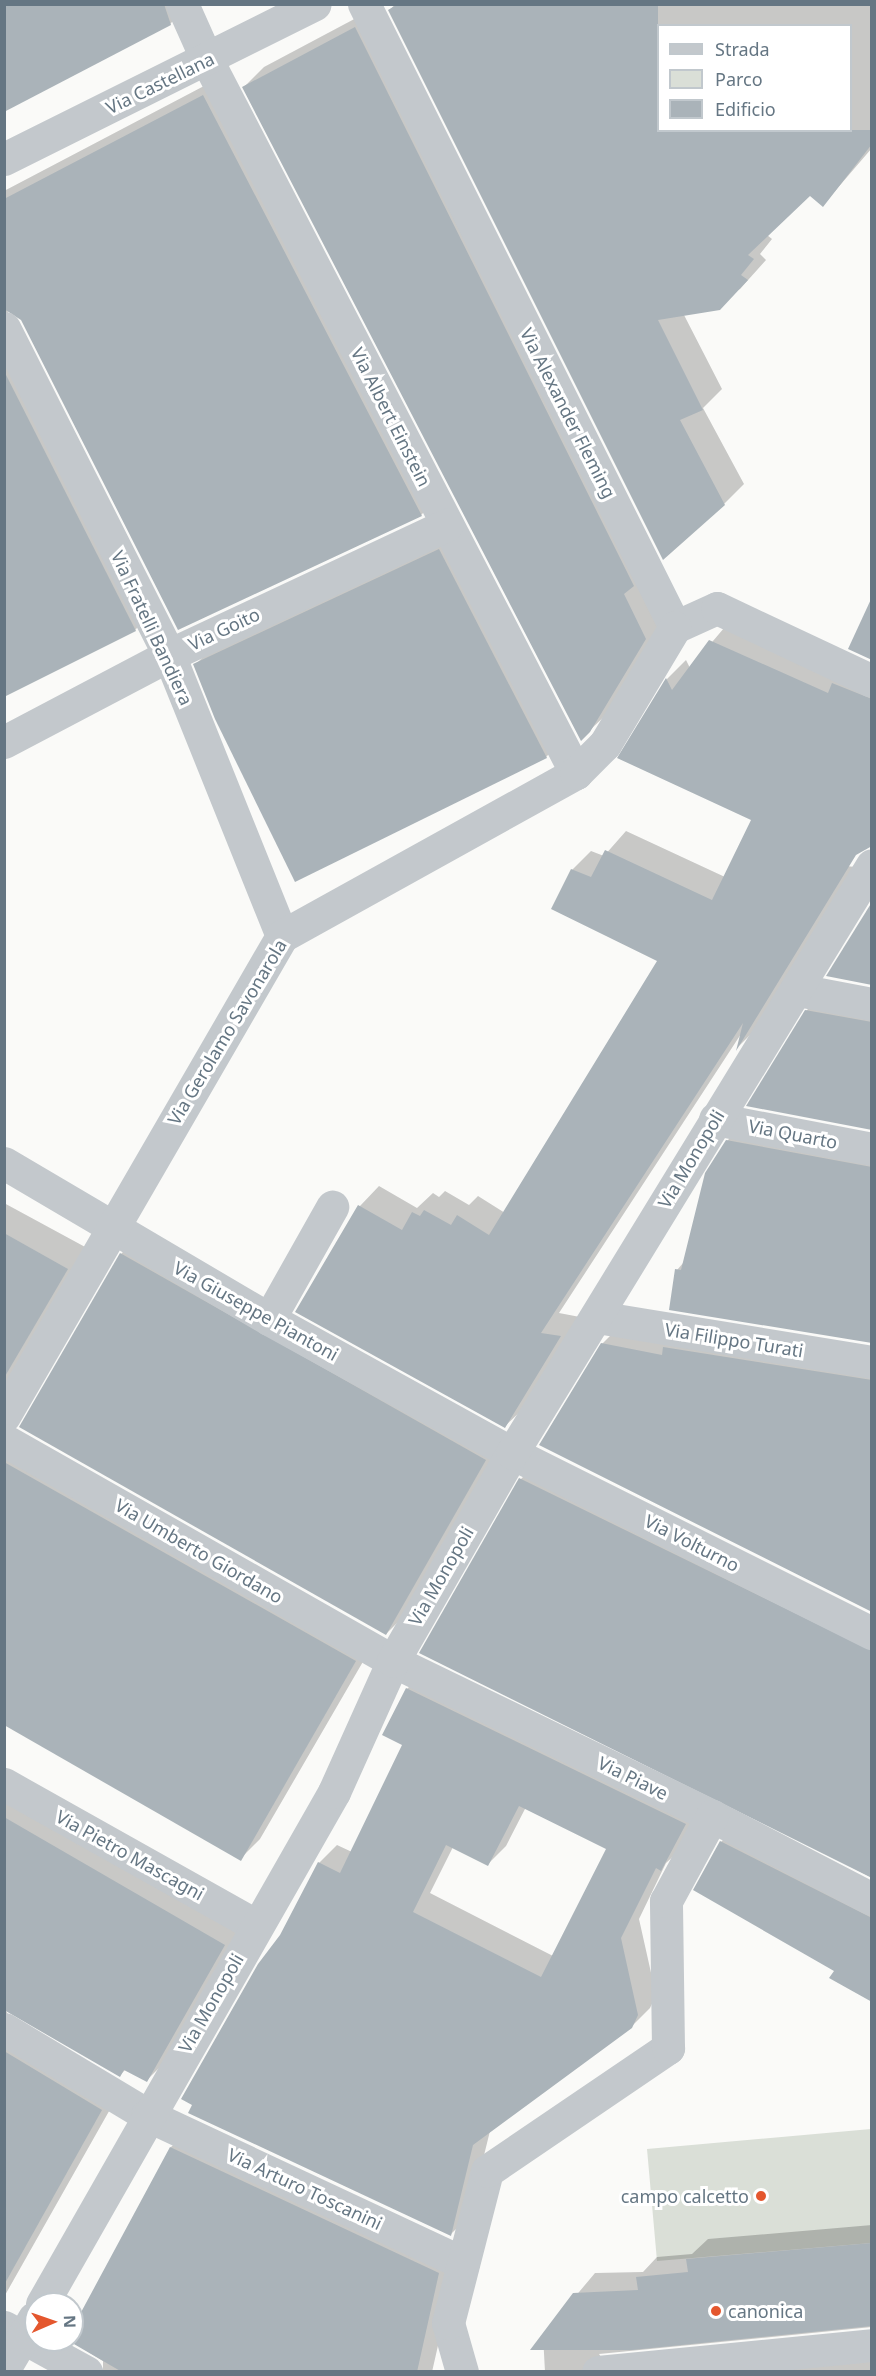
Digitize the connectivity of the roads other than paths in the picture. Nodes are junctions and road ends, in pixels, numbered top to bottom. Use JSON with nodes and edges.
{"nodes":[{"id":1,"x":182,"y":4,"type":"edge"},
{"id":2,"x":315,"y":4,"type":"edge"},
{"id":3,"x":364,"y":4,"type":"edge"},
{"id":4,"x":207,"y":60,"type":"junction"},
{"id":5,"x":4,"y":159,"type":"edge"},
{"id":6,"x":4,"y":328,"type":"edge"},
{"id":7,"x":447,"y":525,"type":"junction"},
{"id":8,"x":675,"y":627,"type":"junction"},
{"id":9,"x":169,"y":655,"type":"junction"},
{"id":10,"x":872,"y":681,"type":"edge"},
{"id":11,"x":4,"y":742,"type":"edge"},
{"id":12,"x":576,"y":773,"type":"junction"},
{"id":13,"x":871,"y":868,"type":"edge"},
{"id":14,"x":282,"y":936,"type":"junction"},
{"id":15,"x":798,"y":990,"type":"junction"},
{"id":16,"x":872,"y":1004,"type":"edge"},
{"id":17,"x":715,"y":1119,"type":"junction"},
{"id":18,"x":872,"y":1149,"type":"edge"},
{"id":19,"x":4,"y":1163,"type":"edge"},
{"id":20,"x":332,"y":1206,"type":"dead end"},
{"id":21,"x":110,"y":1228,"type":"junction"},
{"id":22,"x":597,"y":1317,"type":"junction"},
{"id":23,"x":269,"y":1319,"type":"junction"},
{"id":24,"x":872,"y":1362,"type":"edge"},
{"id":25,"x":4,"y":1416,"type":"edge"},
{"id":26,"x":4,"y":1440,"type":"edge"},
{"id":27,"x":512,"y":1453,"type":"junction"},
{"id":28,"x":872,"y":1634,"type":"edge"},
{"id":29,"x":393,"y":1661,"type":"junction"},
{"id":30,"x":4,"y":1784,"type":"edge"},
{"id":31,"x":712,"y":1816,"type":"junction"},
{"id":32,"x":872,"y":1899,"type":"edge"},
{"id":33,"x":255,"y":1925,"type":"junction"},
{"id":34,"x":4,"y":2029,"type":"edge"},
{"id":35,"x":147,"y":2115,"type":"junction"},
{"id":36,"x":463,"y":2263,"type":"junction"},
{"id":37,"x":49,"y":2292,"type":"edge"},
{"id":38,"x":21,"y":2326,"type":"edge"},
{"id":39,"x":872,"y":2345,"type":"edge"},
{"id":40,"x":4,"y":2369,"type":"edge"},
{"id":41,"x":86,"y":2372,"type":"edge"},
{"id":42,"x":462,"y":2372,"type":"edge"},
{"id":43,"x":598,"y":2372,"type":"edge"}],
"edges":[{"from":1,"to":4,"type":"street","name":"Via Albert Einstein"},
{"from":2,"to":4,"type":"street","name":"Via Castellana"},
{"from":3,"to":8,"type":"street","name":"Via Alexander Fleming"},
{"from":4,"to":5,"type":"street","name":"Via Castellana"},
{"from":4,"to":7,"type":"street","name":"Via Albert Einstein"},
{"from":6,"to":9,"type":"street","name":"Via Fratelli Bandiera"},
{"from":7,"to":9,"type":"street","name":"Via Goito"},
{"from":7,"to":12,"type":"street","name":"Via Albert Einstein"},
{"from":8,"to":10,"type":"street"},
{"from":8,"to":12,"type":"street","name":"Via Gerolamo Savonarola"},
{"from":9,"to":11,"type":"street","name":"Via Goito"},
{"from":9,"to":14,"type":"street","name":"Via Fratelli Bandiera"},
{"from":12,"to":14,"type":"street","name":"Via Gerolamo Savonarola"},
{"from":13,"to":15,"type":"street","name":"Via Monopoli"},
{"from":14,"to":21,"type":"street","name":"Via Gerolamo Savonarola"},
{"from":15,"to":16,"type":"street"},
{"from":15,"to":17,"type":"street","name":"Via Monopoli"},
{"from":17,"to":18,"type":"street","name":"Via Quarto"},
{"from":17,"to":22,"type":"street","name":"Via Monopoli"},
{"from":19,"to":21,"type":"street","name":"Via Giuseppe Piantoni"},
{"from":20,"to":23,"type":"street"},
{"from":21,"to":23,"type":"street","name":"Via Giuseppe Piantoni"},
{"from":21,"to":25,"type":"street","name":"Via Gerolamo Savonarola"},
{"from":22,"to":24,"type":"street","name":"Via Filippo Turati"},
{"from":22,"to":27,"type":"street","name":"Via Monopoli"},
{"from":23,"to":27,"type":"street","name":"Via Giuseppe Piantoni"},
{"from":26,"to":29,"type":"street","name":"Via Umberto Giordano"},
{"from":27,"to":28,"type":"street","name":"Via Volturno"},
{"from":27,"to":29,"type":"street","name":"Via Monopoli"},
{"from":29,"to":31,"type":"street","name":"Via Piave"},
{"from":29,"to":33,"type":"street","name":"Via Monopoli"},
{"from":30,"to":33,"type":"street","name":"Via Pietro Mascagni"},
{"from":31,"to":32,"type":"street","name":"Via Piave"},
{"from":31,"to":36,"type":"street"},
{"from":33,"to":35,"type":"street","name":"Via Monopoli"},
{"from":34,"to":35,"type":"street","name":"Via Arturo Toscanini"},
{"from":35,"to":36,"type":"street","name":"Via Arturo Toscanini"},
{"from":35,"to":37,"type":"street","name":"Via Monopoli"},
{"from":36,"to":42,"type":"street"},
{"from":38,"to":40,"type":"street"},
{"from":38,"to":41,"type":"street"},
{"from":39,"to":43,"type":"street"}]}
